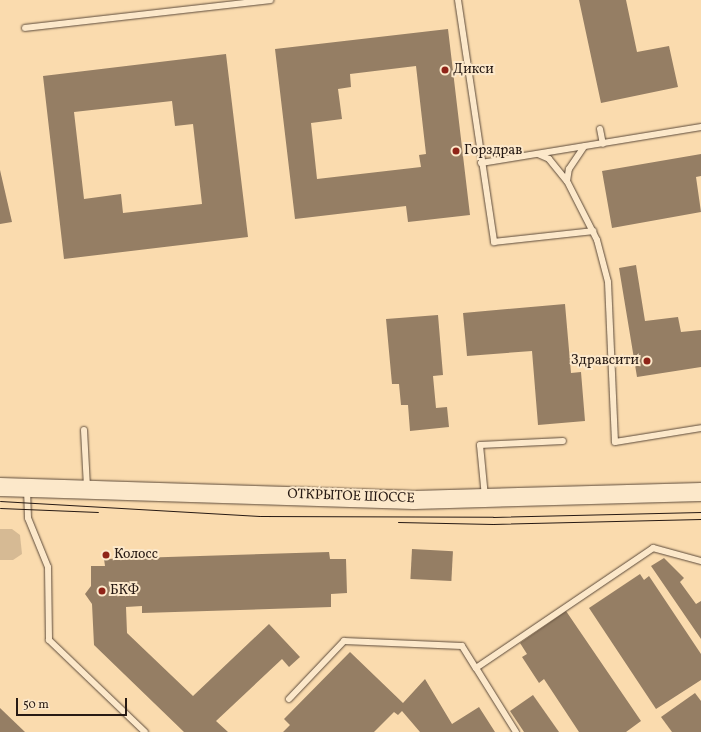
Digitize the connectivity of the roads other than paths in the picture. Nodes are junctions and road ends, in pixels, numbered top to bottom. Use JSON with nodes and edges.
{"nodes":[{"id":1,"x":270,"y":0,"type":"edge"},
{"id":2,"x":458,"y":0,"type":"edge"},
{"id":3,"x":25,"y":28,"type":"dead end"},
{"id":4,"x":701,"y":127,"type":"edge"},
{"id":5,"x":600,"y":129,"type":"dead end"},
{"id":6,"x":603,"y":144,"type":"junction"},
{"id":7,"x":584,"y":148,"type":"junction"},
{"id":8,"x":538,"y":154,"type":"junction"},
{"id":9,"x":481,"y":163,"type":"junction"},
{"id":10,"x":567,"y":180,"type":"junction"},
{"id":11,"x":593,"y":231,"type":"junction"},
{"id":12,"x":701,"y":428,"type":"edge"},
{"id":13,"x":84,"y":430,"type":"dead end"},
{"id":14,"x":563,"y":441,"type":"dead end"},
{"id":15,"x":0,"y":486,"type":"edge"},
{"id":16,"x":27,"y":488,"type":"junction"},
{"id":17,"x":87,"y":489,"type":"junction"},
{"id":18,"x":701,"y":492,"type":"edge"},
{"id":19,"x":485,"y":498,"type":"junction"},
{"id":20,"x":701,"y":561,"type":"edge"},
{"id":21,"x":476,"y":668,"type":"junction"},
{"id":22,"x":288,"y":699,"type":"dead end"},
{"id":23,"x":145,"y":732,"type":"edge"},
{"id":24,"x":516,"y":732,"type":"edge"}],
"edges":[{"from":1,"to":3,"type":"lane"},
{"from":2,"to":9,"type":"lane"},
{"from":4,"to":6,"type":"lane"},
{"from":5,"to":6,"type":"lane"},
{"from":6,"to":7,"type":"lane"},
{"from":7,"to":8,"type":"lane"},
{"from":7,"to":10,"type":"lane"},
{"from":8,"to":9,"type":"lane"},
{"from":8,"to":10,"type":"lane"},
{"from":9,"to":11,"type":"lane"},
{"from":10,"to":11,"type":"lane"},
{"from":11,"to":12,"type":"lane"},
{"from":13,"to":17,"type":"lane"},
{"from":14,"to":19,"type":"lane"},
{"from":15,"to":16,"type":"main road","name":"ОТКРЫТОЕ ШОССЕ"},
{"from":16,"to":17,"type":"main road","name":"ОТКРЫТОЕ ШОССЕ"},
{"from":16,"to":23,"type":"lane"},
{"from":17,"to":19,"type":"main road","name":"ОТКРЫТОЕ ШОССЕ"},
{"from":18,"to":19,"type":"main road","name":"ОТКРЫТОЕ ШОССЕ"},
{"from":20,"to":21,"type":"lane"},
{"from":21,"to":22,"type":"lane"},
{"from":21,"to":24,"type":"lane"}]}
